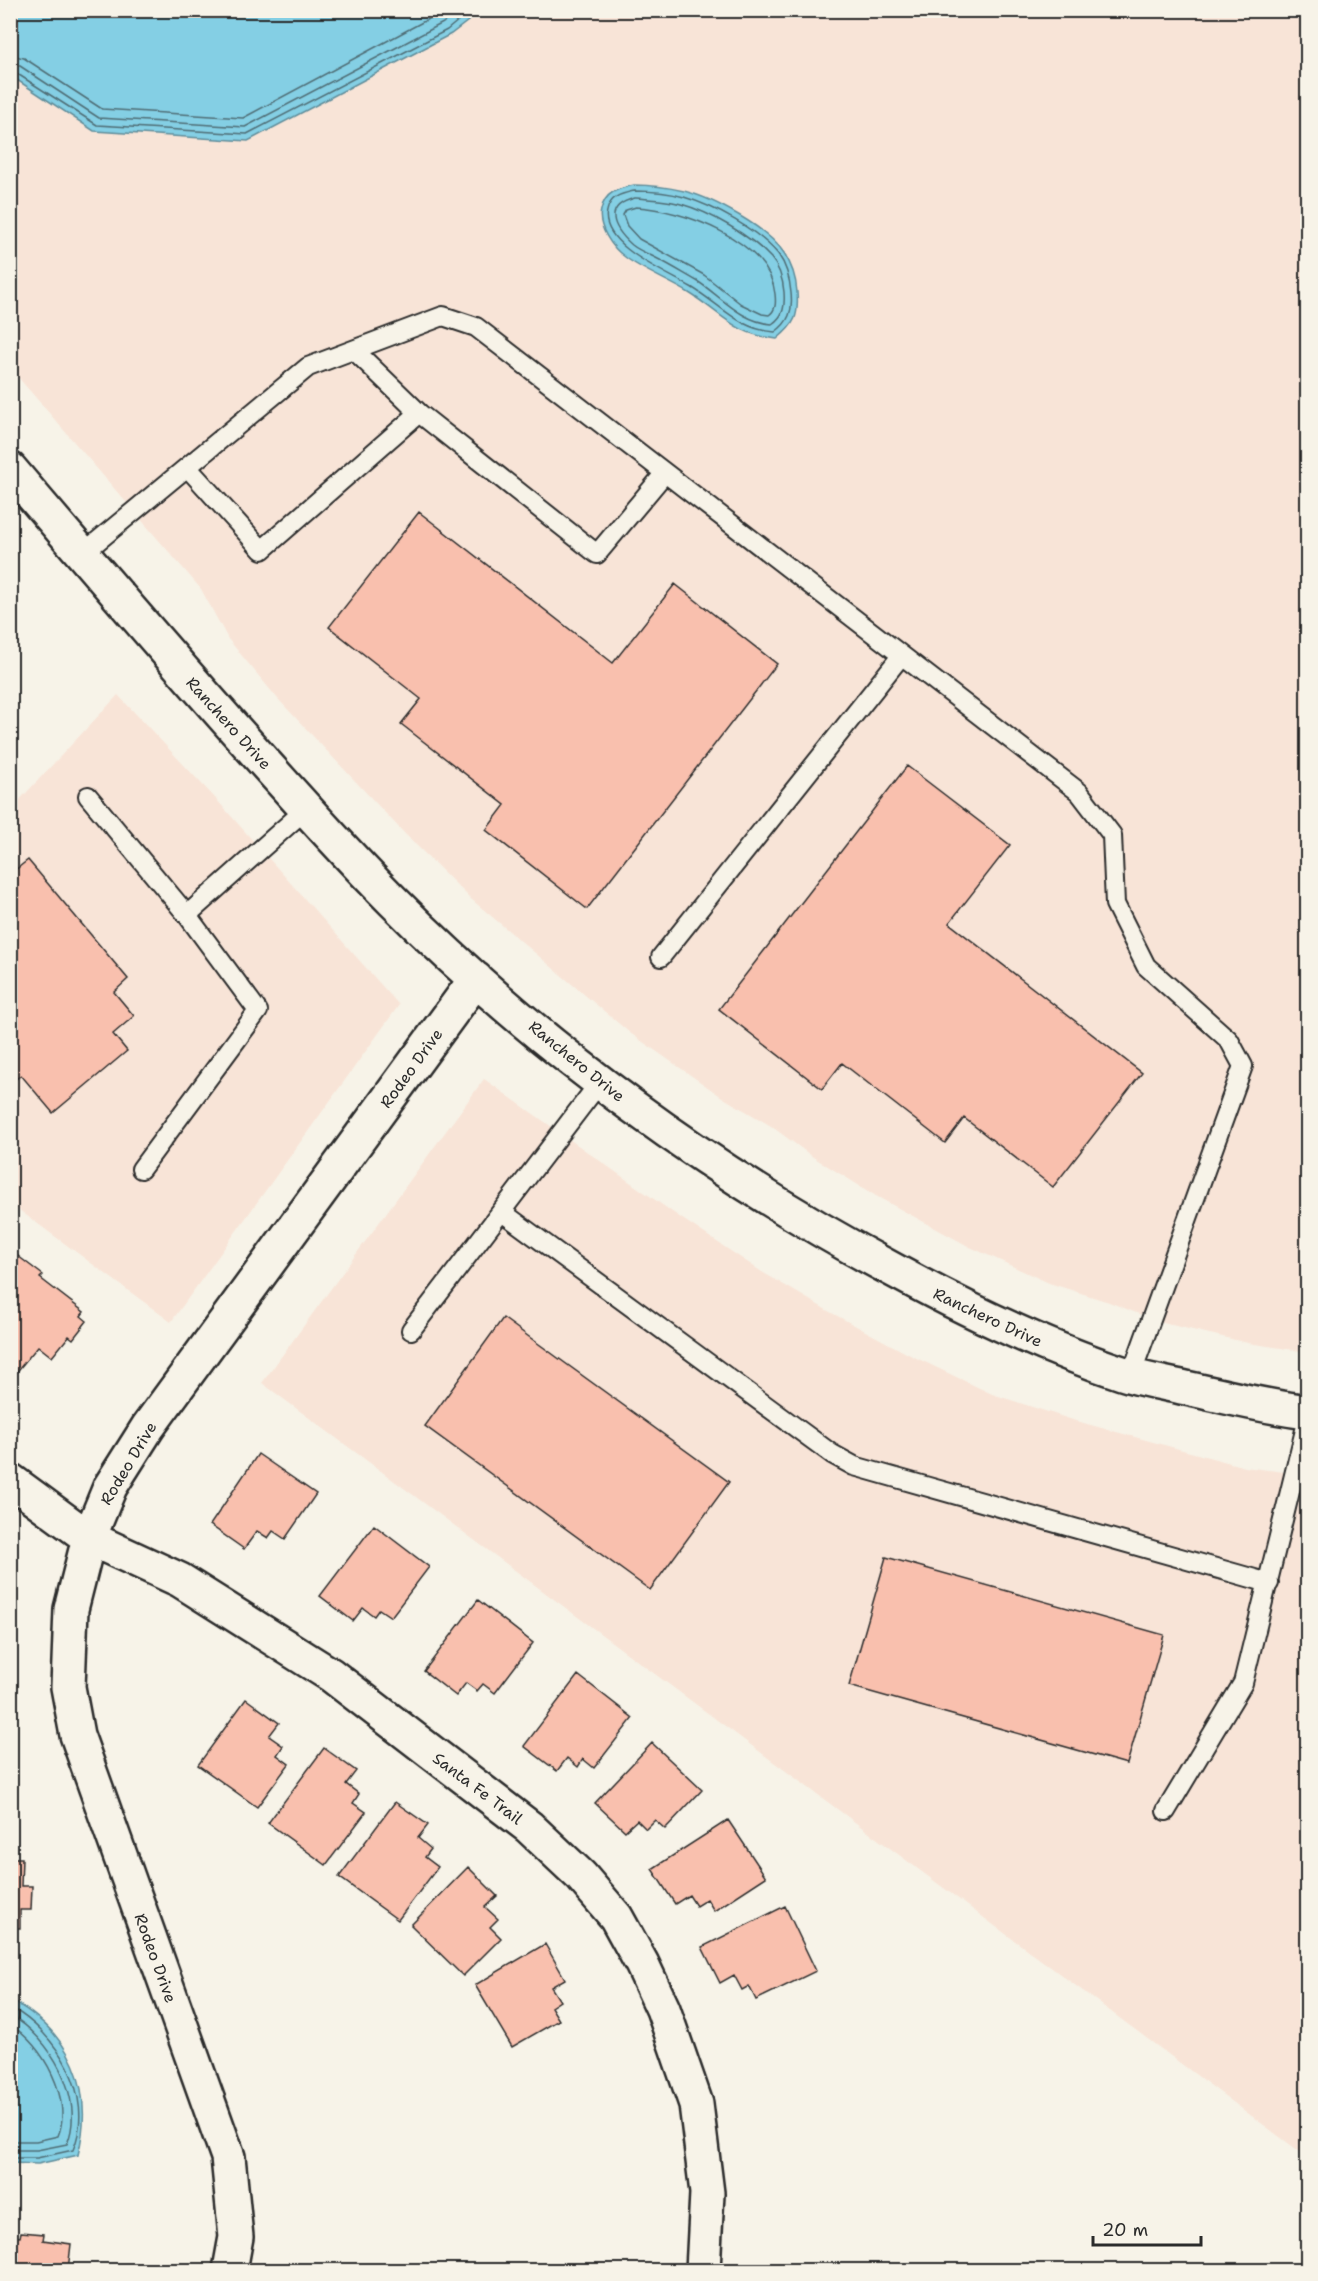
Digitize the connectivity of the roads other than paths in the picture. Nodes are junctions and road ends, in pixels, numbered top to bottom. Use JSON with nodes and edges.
{"nodes":[{"id":1,"x":354,"y":350,"type":"junction"},
{"id":2,"x":419,"y":413,"type":"junction"},
{"id":3,"x":188,"y":468,"type":"junction"},
{"id":4,"x":10,"y":469,"type":"edge"},
{"id":5,"x":664,"y":474,"type":"junction"},
{"id":6,"x":82,"y":554,"type":"junction"},
{"id":7,"x":901,"y":656,"type":"junction"},
{"id":8,"x":88,"y":796,"type":"dead end"},
{"id":9,"x":306,"y":809,"type":"junction"},
{"id":10,"x":187,"y":915,"type":"junction"},
{"id":11,"x":660,"y":957,"type":"dead end"},
{"id":12,"x":476,"y":979,"type":"junction"},
{"id":13,"x":600,"y":1082,"type":"junction"},
{"id":14,"x":141,"y":1169,"type":"dead end"},
{"id":15,"x":502,"y":1212,"type":"junction"},
{"id":16,"x":411,"y":1330,"type":"dead end"},
{"id":17,"x":1131,"y":1376,"type":"junction"},
{"id":18,"x":1308,"y":1412,"type":"edge"},
{"id":19,"x":1308,"y":1419,"type":"edge"},
{"id":20,"x":10,"y":1480,"type":"edge"},
{"id":21,"x":88,"y":1538,"type":"junction"},
{"id":22,"x":1269,"y":1583,"type":"junction"},
{"id":23,"x":1166,"y":1811,"type":"dead end"},
{"id":24,"x":230,"y":2271,"type":"edge"},
{"id":25,"x":703,"y":2271,"type":"edge"}],
"edges":[{"from":1,"to":2,"type":"lane"},
{"from":1,"to":3,"type":"lane"},
{"from":1,"to":5,"type":"lane"},
{"from":2,"to":3,"type":"lane"},
{"from":2,"to":5,"type":"lane"},
{"from":3,"to":6,"type":"lane"},
{"from":4,"to":6,"type":"street","name":"Ranchero Drive"},
{"from":5,"to":7,"type":"lane"},
{"from":6,"to":9,"type":"street","name":"Ranchero Drive"},
{"from":7,"to":11,"type":"lane"},
{"from":7,"to":17,"type":"lane"},
{"from":8,"to":10,"type":"lane"},
{"from":9,"to":10,"type":"lane"},
{"from":9,"to":12,"type":"street","name":"Ranchero Drive"},
{"from":10,"to":14,"type":"lane"},
{"from":12,"to":13,"type":"street","name":"Ranchero Drive"},
{"from":12,"to":21,"type":"street","name":"Rodeo Drive"},
{"from":13,"to":15,"type":"lane"},
{"from":13,"to":17,"type":"street","name":"Ranchero Drive"},
{"from":15,"to":16,"type":"lane"},
{"from":15,"to":22,"type":"lane"},
{"from":17,"to":18,"type":"street","name":"Ranchero Drive"},
{"from":19,"to":22,"type":"lane"},
{"from":20,"to":21,"type":"street","name":"Santa Fe Trail"},
{"from":21,"to":24,"type":"street","name":"Rodeo Drive"},
{"from":21,"to":25,"type":"street","name":"Santa Fe Trail"},
{"from":22,"to":23,"type":"lane"}]}
